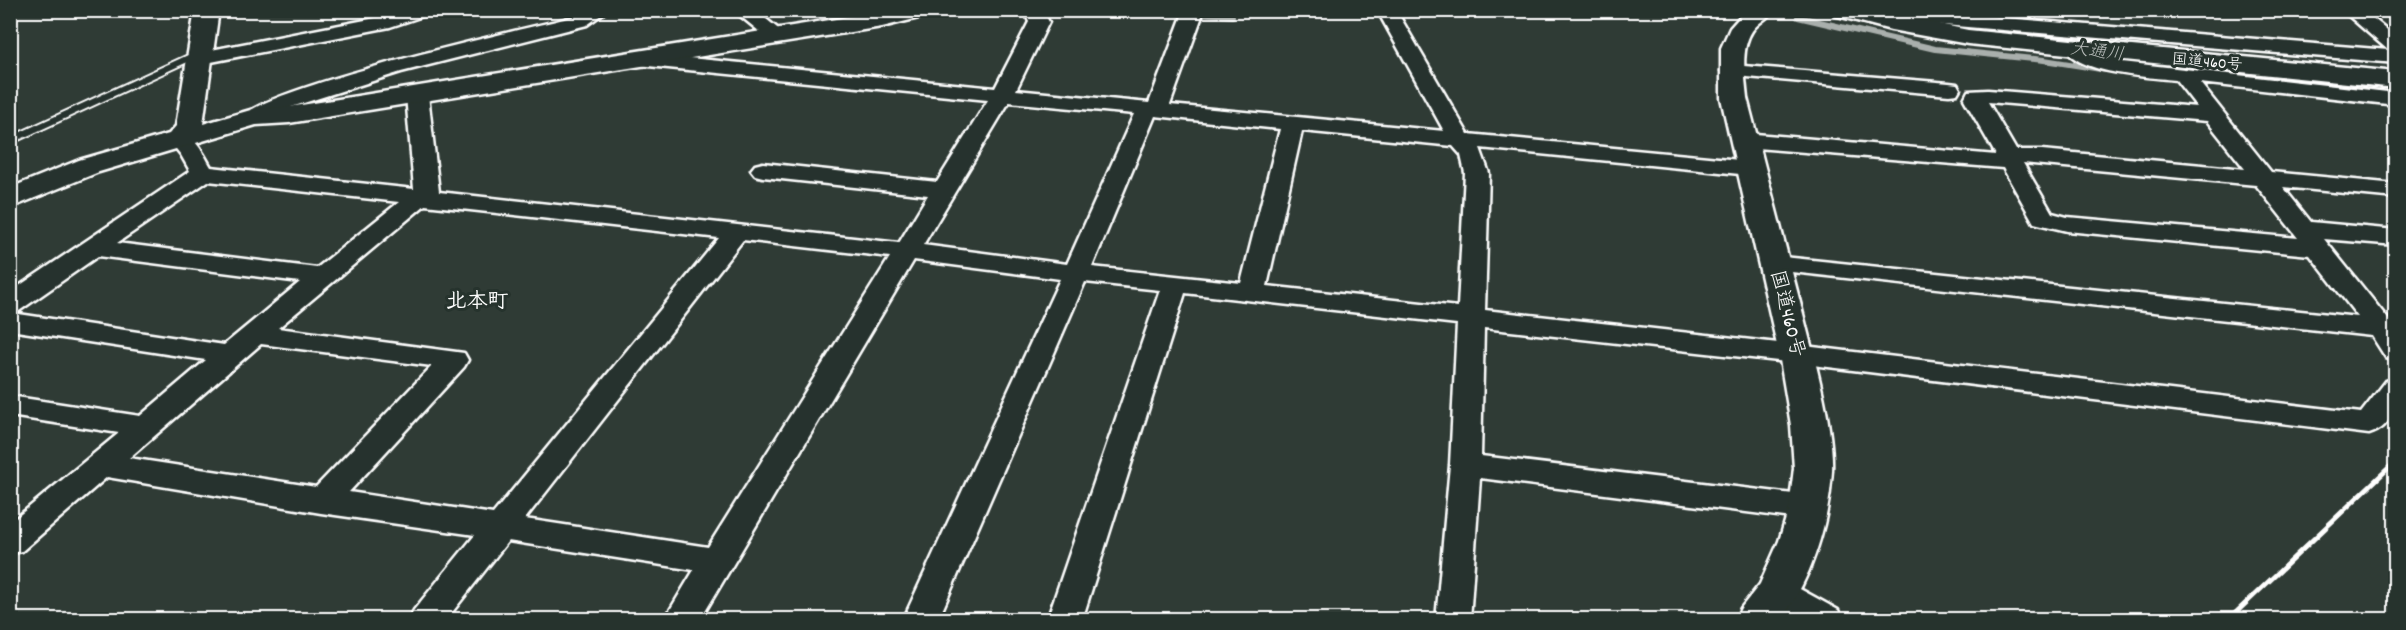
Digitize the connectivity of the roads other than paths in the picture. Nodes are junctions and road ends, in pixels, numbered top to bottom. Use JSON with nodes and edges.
{"nodes":[{"id":1,"x":207,"y":10,"type":"edge"},
{"id":2,"x":422,"y":10,"type":"edge"},
{"id":3,"x":599,"y":10,"type":"edge"},
{"id":4,"x":742,"y":10,"type":"edge"},
{"id":5,"x":923,"y":10,"type":"edge"},
{"id":6,"x":1034,"y":10,"type":"edge"},
{"id":7,"x":1386,"y":10,"type":"edge"},
{"id":8,"x":1762,"y":10,"type":"edge"},
{"id":9,"x":1842,"y":10,"type":"edge"},
{"id":10,"x":2059,"y":10,"type":"edge"},
{"id":11,"x":2351,"y":10,"type":"edge"},
{"id":12,"x":1192,"y":16,"type":"dead end"},
{"id":13,"x":777,"y":36,"type":"junction"},
{"id":14,"x":2078,"y":40,"type":"junction"},
{"id":15,"x":2396,"y":47,"type":"edge"},
{"id":16,"x":201,"y":55,"type":"junction"},
{"id":17,"x":2396,"y":57,"type":"edge"},
{"id":18,"x":638,"y":59,"type":"junction"},
{"id":19,"x":1731,"y":70,"type":"junction"},
{"id":20,"x":2182,"y":74,"type":"junction"},
{"id":21,"x":2396,"y":80,"type":"edge"},
{"id":22,"x":1948,"y":89,"type":"dead end"},
{"id":23,"x":417,"y":95,"type":"junction"},
{"id":24,"x":1002,"y":95,"type":"junction"},
{"id":25,"x":2396,"y":99,"type":"edge"},
{"id":26,"x":1152,"y":110,"type":"junction"},
{"id":27,"x":2213,"y":115,"type":"junction"},
{"id":28,"x":254,"y":117,"type":"junction"},
{"id":29,"x":1292,"y":124,"type":"junction"},
{"id":30,"x":179,"y":139,"type":"junction"},
{"id":31,"x":1460,"y":140,"type":"junction"},
{"id":32,"x":10,"y":141,"type":"edge"},
{"id":33,"x":1747,"y":154,"type":"junction"},
{"id":34,"x":2010,"y":161,"type":"junction"},
{"id":35,"x":88,"y":166,"type":"junction"},
{"id":36,"x":763,"y":170,"type":"dead end"},
{"id":37,"x":203,"y":173,"type":"junction"},
{"id":38,"x":10,"y":178,"type":"edge"},
{"id":39,"x":2262,"y":178,"type":"junction"},
{"id":40,"x":944,"y":190,"type":"junction"},
{"id":41,"x":2396,"y":191,"type":"edge"},
{"id":42,"x":417,"y":197,"type":"junction"},
{"id":43,"x":10,"y":199,"type":"edge"},
{"id":44,"x":736,"y":233,"type":"junction"},
{"id":45,"x":2310,"y":238,"type":"junction"},
{"id":46,"x":2396,"y":238,"type":"edge"},
{"id":47,"x":93,"y":248,"type":"junction"},
{"id":48,"x":907,"y":251,"type":"junction"},
{"id":49,"x":1774,"y":264,"type":"junction"},
{"id":50,"x":1076,"y":273,"type":"junction"},
{"id":51,"x":322,"y":276,"type":"junction"},
{"id":52,"x":1175,"y":284,"type":"junction"},
{"id":53,"x":1252,"y":294,"type":"junction"},
{"id":54,"x":10,"y":305,"type":"edge"},
{"id":55,"x":1472,"y":318,"type":"junction"},
{"id":56,"x":10,"y":321,"type":"edge"},
{"id":57,"x":2381,"y":328,"type":"junction"},
{"id":58,"x":254,"y":334,"type":"junction"},
{"id":59,"x":2396,"y":352,"type":"edge"},
{"id":60,"x":1796,"y":354,"type":"junction"},
{"id":61,"x":229,"y":355,"type":"junction"},
{"id":62,"x":2396,"y":388,"type":"edge"},
{"id":63,"x":10,"y":406,"type":"edge"},
{"id":64,"x":147,"y":427,"type":"junction"},
{"id":65,"x":102,"y":465,"type":"junction"},
{"id":66,"x":1465,"y":465,"type":"junction"},
{"id":67,"x":321,"y":501,"type":"junction"},
{"id":68,"x":1809,"y":508,"type":"junction"},
{"id":69,"x":498,"y":528,"type":"junction"},
{"id":70,"x":10,"y":542,"type":"edge"},
{"id":71,"x":717,"y":561,"type":"junction"},
{"id":72,"x":1778,"y":593,"type":"junction"},
{"id":73,"x":426,"y":620,"type":"edge"},
{"id":74,"x":681,"y":620,"type":"edge"},
{"id":75,"x":920,"y":620,"type":"edge"},
{"id":76,"x":1064,"y":620,"type":"edge"},
{"id":77,"x":1453,"y":620,"type":"edge"},
{"id":78,"x":1756,"y":620,"type":"edge"},
{"id":79,"x":1826,"y":620,"type":"edge"}],
"edges":[{"from":1,"to":16,"type":"main road"},
{"from":2,"to":16,"type":"street"},
{"from":3,"to":28,"type":"street"},
{"from":4,"to":13,"type":"street"},
{"from":5,"to":13,"type":"main road"},
{"from":6,"to":24,"type":"street"},
{"from":7,"to":31,"type":"street"},
{"from":8,"to":19,"type":"main road","name":"国道460号"},
{"from":9,"to":14,"type":"main road","name":"国道460号"},
{"from":10,"to":14,"type":"street"},
{"from":11,"to":15,"type":"street"},
{"from":12,"to":26,"type":"street"},
{"from":13,"to":18,"type":"main road"},
{"from":14,"to":17,"type":"street"},
{"from":14,"to":20,"type":"street"},
{"from":14,"to":21,"type":"main road","name":"国道460号"},
{"from":16,"to":30,"type":"main road"},
{"from":16,"to":32,"type":"lane"},
{"from":18,"to":23,"type":"main road"},
{"from":18,"to":24,"type":"street"},
{"from":19,"to":22,"type":"street"},
{"from":19,"to":33,"type":"main road","name":"国道460号"},
{"from":20,"to":25,"type":"street"},
{"from":20,"to":27,"type":"street"},
{"from":23,"to":28,"type":"main road"},
{"from":23,"to":42,"type":"street"},
{"from":24,"to":26,"type":"street"},
{"from":24,"to":40,"type":"street"},
{"from":26,"to":29,"type":"street"},
{"from":26,"to":50,"type":"street"},
{"from":27,"to":34,"type":"street"},
{"from":27,"to":39,"type":"street"},
{"from":28,"to":30,"type":"main road"},
{"from":29,"to":31,"type":"street"},
{"from":29,"to":53,"type":"street"},
{"from":30,"to":35,"type":"main road"},
{"from":30,"to":37,"type":"street"},
{"from":31,"to":33,"type":"street"},
{"from":31,"to":55,"type":"street"},
{"from":33,"to":34,"type":"street"},
{"from":33,"to":49,"type":"main road","name":"国道460号"},
{"from":34,"to":39,"type":"street"},
{"from":34,"to":45,"type":"street"},
{"from":35,"to":38,"type":"main road"},
{"from":35,"to":43,"type":"main road"},
{"from":36,"to":40,"type":"street"},
{"from":37,"to":42,"type":"street"},
{"from":37,"to":47,"type":"street"},
{"from":39,"to":41,"type":"street"},
{"from":39,"to":45,"type":"street"},
{"from":40,"to":48,"type":"street"},
{"from":42,"to":44,"type":"street"},
{"from":42,"to":51,"type":"street"},
{"from":44,"to":48,"type":"street"},
{"from":44,"to":69,"type":"street"},
{"from":45,"to":46,"type":"street"},
{"from":45,"to":57,"type":"street"},
{"from":47,"to":51,"type":"street"},
{"from":47,"to":54,"type":"street"},
{"from":48,"to":50,"type":"street"},
{"from":48,"to":71,"type":"street"},
{"from":49,"to":57,"type":"street"},
{"from":49,"to":60,"type":"main road","name":"国道460号"},
{"from":50,"to":52,"type":"street"},
{"from":50,"to":75,"type":"street"},
{"from":51,"to":58,"type":"street"},
{"from":52,"to":53,"type":"street"},
{"from":52,"to":76,"type":"street"},
{"from":53,"to":55,"type":"street"},
{"from":55,"to":60,"type":"street"},
{"from":55,"to":66,"type":"street"},
{"from":56,"to":61,"type":"street"},
{"from":57,"to":59,"type":"street"},
{"from":58,"to":61,"type":"street"},
{"from":58,"to":67,"type":"street"},
{"from":60,"to":62,"type":"street"},
{"from":60,"to":68,"type":"main road","name":"国道460号"},
{"from":61,"to":64,"type":"street"},
{"from":63,"to":64,"type":"street"},
{"from":64,"to":65,"type":"street"},
{"from":65,"to":67,"type":"street"},
{"from":65,"to":70,"type":"street"},
{"from":66,"to":68,"type":"street"},
{"from":66,"to":77,"type":"street"},
{"from":67,"to":69,"type":"street"},
{"from":68,"to":72,"type":"main road","name":"国道460号"},
{"from":69,"to":71,"type":"street"},
{"from":69,"to":73,"type":"street"},
{"from":71,"to":74,"type":"street"},
{"from":72,"to":78,"type":"main road","name":"国道460号"},
{"from":72,"to":79,"type":"street"}]}
